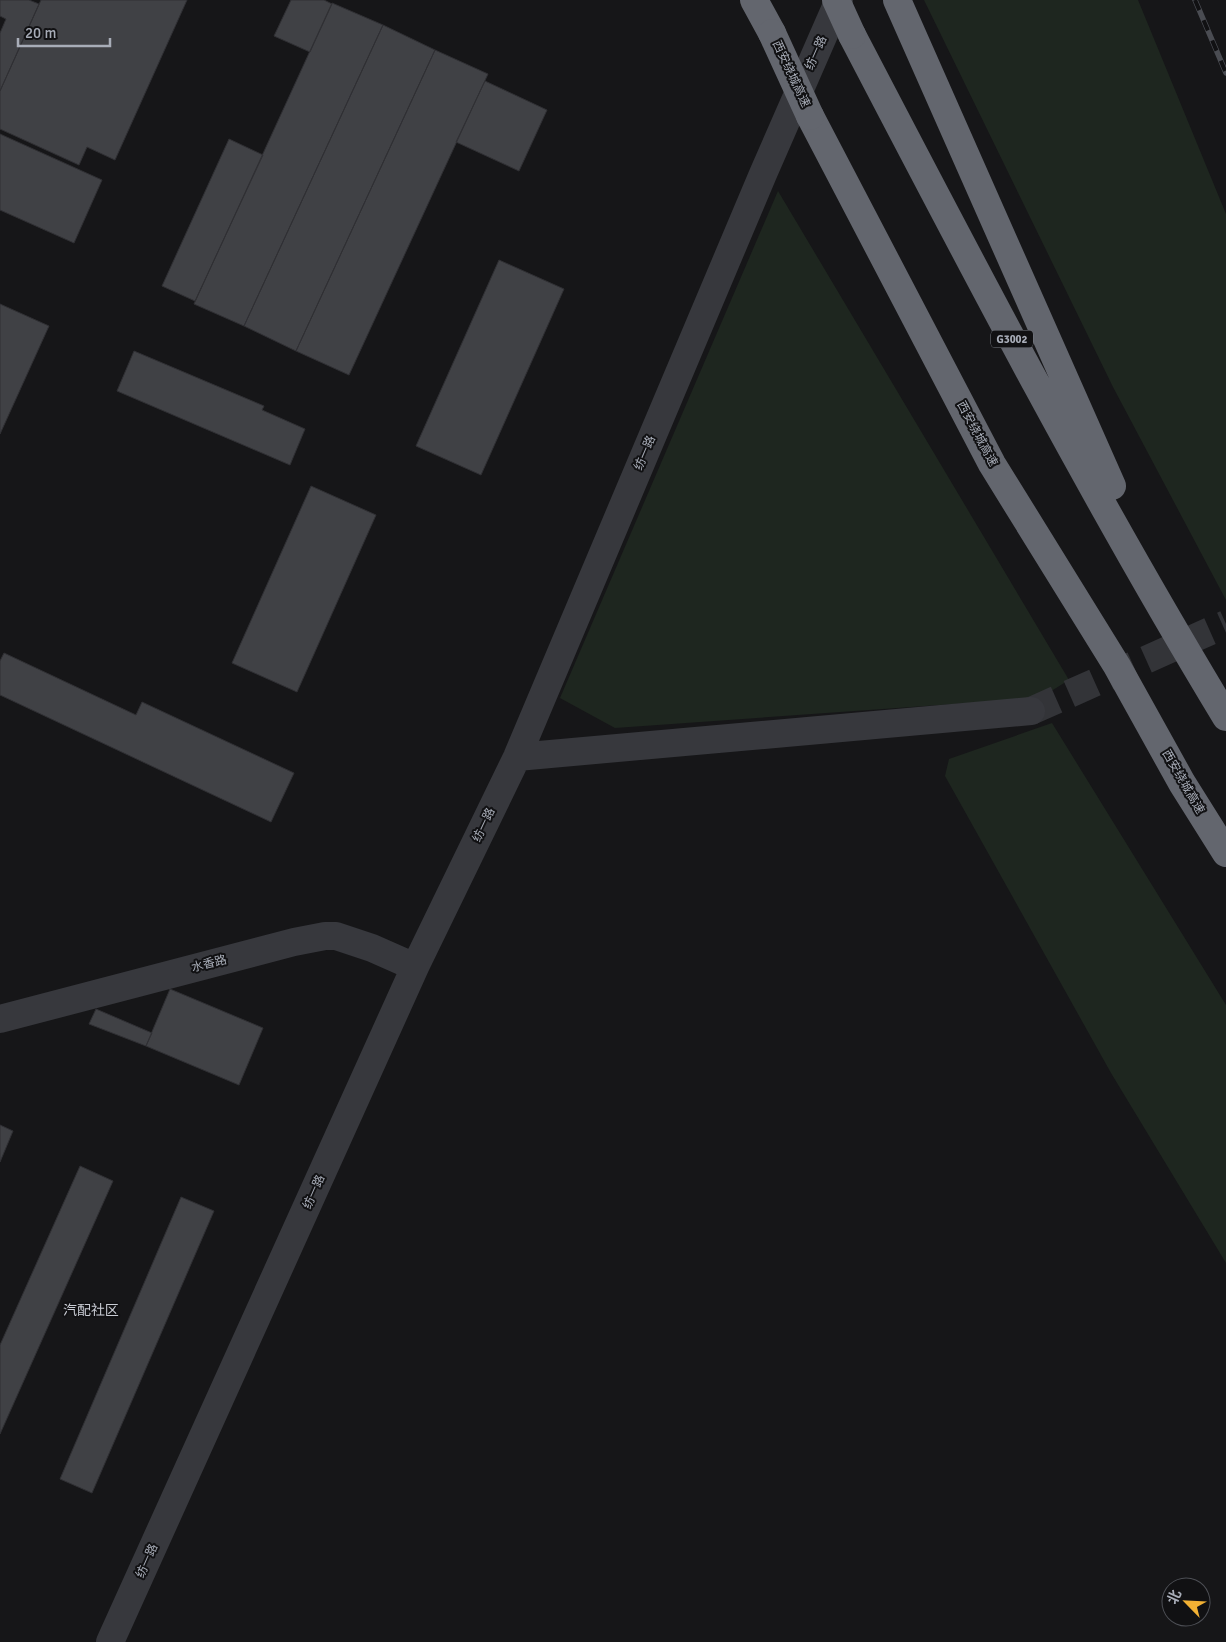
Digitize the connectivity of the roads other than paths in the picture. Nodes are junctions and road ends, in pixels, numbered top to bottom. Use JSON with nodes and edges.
{"nodes":[{"id":1,"x":754,"y":0,"type":"edge"},
{"id":2,"x":838,"y":0,"type":"edge"},
{"id":3,"x":897,"y":0,"type":"edge"},
{"id":4,"x":1178,"y":639,"type":"junction"},
{"id":5,"x":1031,"y":711,"type":"tunnel mouth"},
{"id":6,"x":1226,"y":717,"type":"edge"},
{"id":7,"x":516,"y":757,"type":"junction"},
{"id":8,"x":1226,"y":853,"type":"edge"},
{"id":9,"x":415,"y":967,"type":"junction"},
{"id":10,"x":0,"y":1019,"type":"edge"},
{"id":11,"x":110,"y":1642,"type":"edge"}],
"edges":[{"from":1,"to":8,"type":"highway","name":"西安绕城高速","bridge":true},
{"from":2,"to":4,"type":"highway","number":"G3002","bridge":true},
{"from":2,"to":7,"type":"street","name":"纺一路"},
{"from":3,"to":4,"type":"highway"},
{"from":4,"to":6,"type":"highway","number":"G3002"},
{"from":5,"to":7,"type":"street"},
{"from":7,"to":9,"type":"street","name":"纺一路"},
{"from":9,"to":10,"type":"street","name":"水香路"},
{"from":9,"to":11,"type":"street","name":"纺一路"}]}
